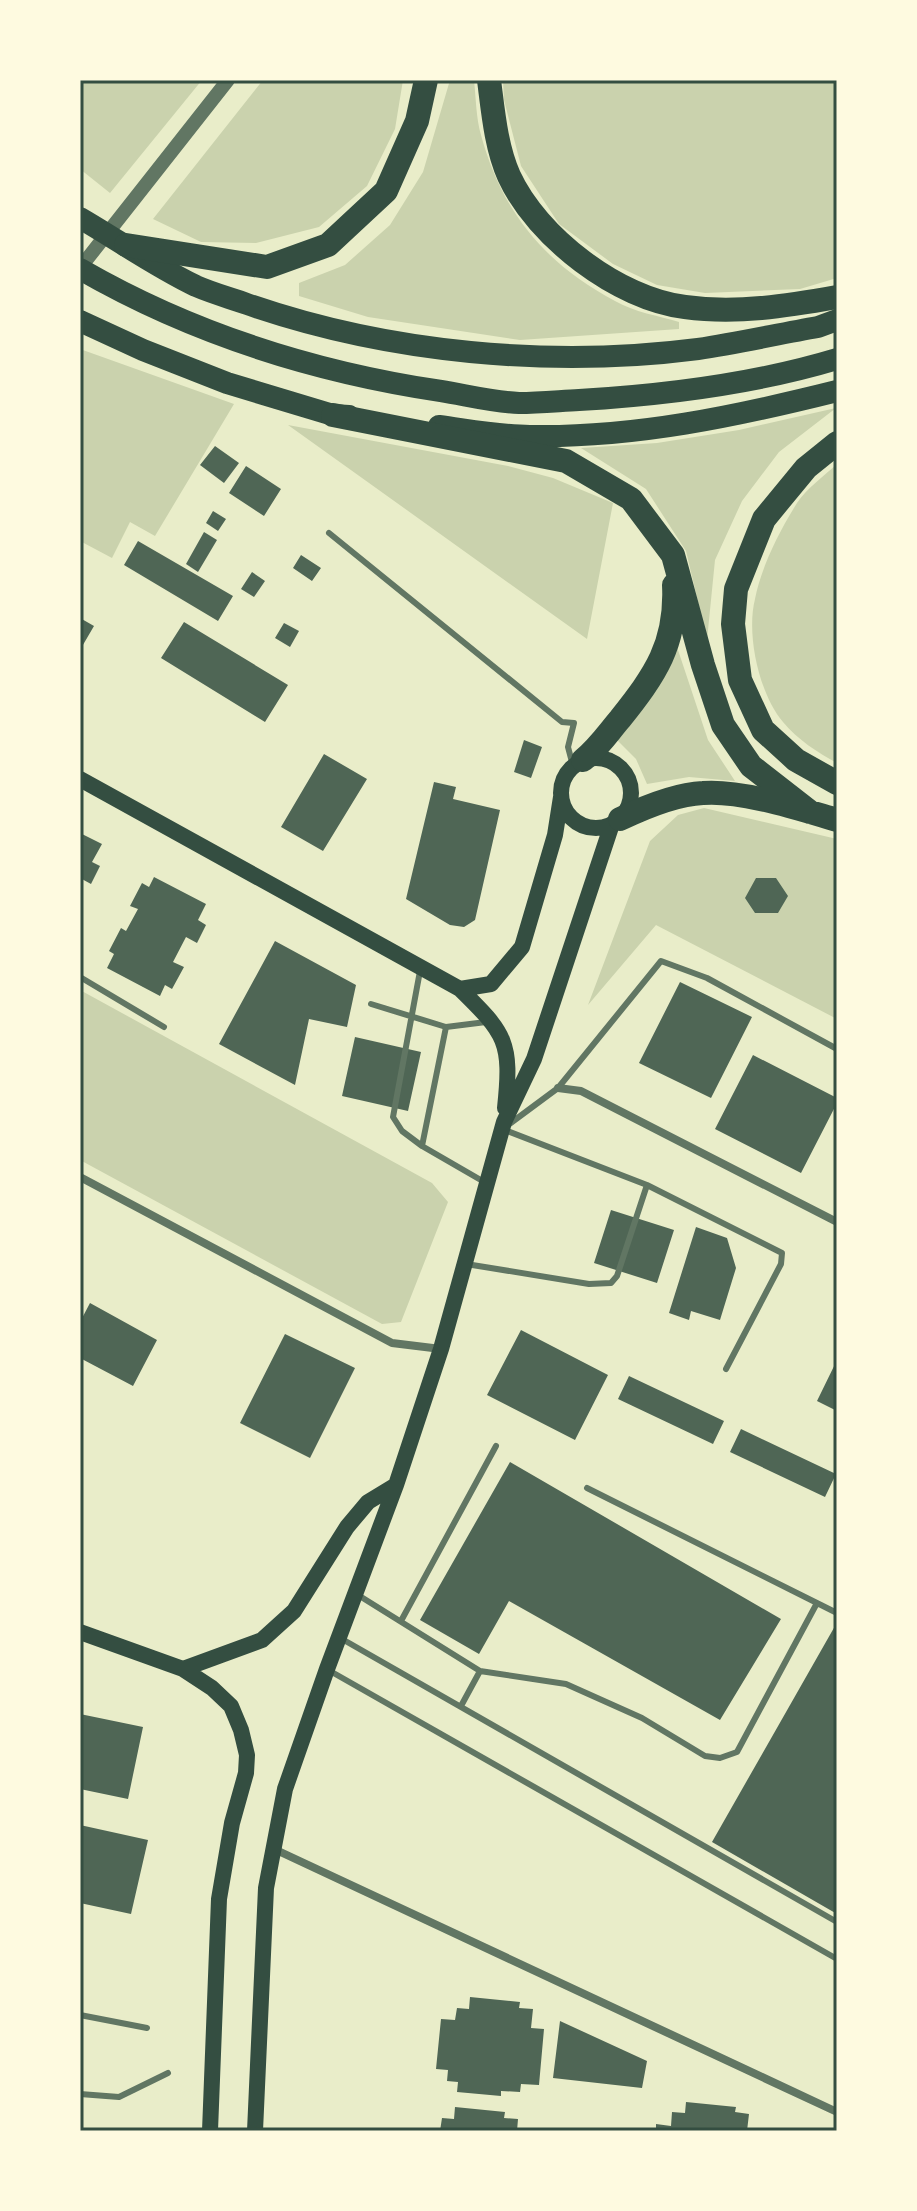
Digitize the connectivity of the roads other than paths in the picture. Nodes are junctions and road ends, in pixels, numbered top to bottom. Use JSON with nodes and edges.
{"nodes":[{"id":1,"x":228,"y":80,"type":"edge"},
{"id":2,"x":426,"y":80,"type":"edge"},
{"id":3,"x":489,"y":80,"type":"edge"},
{"id":4,"x":80,"y":218,"type":"edge"},
{"id":5,"x":126,"y":245,"type":"junction"},
{"id":6,"x":80,"y":269,"type":"edge"},
{"id":7,"x":837,"y":297,"type":"edge"},
{"id":8,"x":837,"y":320,"type":"edge"},
{"id":9,"x":80,"y":321,"type":"edge"},
{"id":10,"x":837,"y":359,"type":"edge"},
{"id":11,"x":837,"y":391,"type":"edge"},
{"id":12,"x":333,"y":415,"type":"junction"},
{"id":13,"x":837,"y":443,"type":"edge"},
{"id":14,"x":329,"y":533,"type":"dead end"},
{"id":15,"x":673,"y":555,"type":"junction"},
{"id":16,"x":578,"y":763,"type":"junction"},
{"id":17,"x":80,"y":779,"type":"edge"},
{"id":18,"x":837,"y":783,"type":"edge"},
{"id":19,"x":561,"y":797,"type":"junction"},
{"id":20,"x":810,"y":812,"type":"junction"},
{"id":21,"x":837,"y":820,"type":"edge"},
{"id":22,"x":616,"y":821,"type":"junction"},
{"id":23,"x":420,"y":967,"type":"junction"},
{"id":24,"x":80,"y":977,"type":"edge"},
{"id":25,"x":460,"y":989,"type":"junction"},
{"id":26,"x":371,"y":1004,"type":"dead end"},
{"id":27,"x":411,"y":1016,"type":"junction"},
{"id":28,"x":492,"y":1021,"type":"junction"},
{"id":29,"x":164,"y":1027,"type":"dead end"},
{"id":30,"x":446,"y":1027,"type":"junction"},
{"id":31,"x":837,"y":1049,"type":"edge"},
{"id":32,"x":558,"y":1088,"type":"junction"},
{"id":33,"x":503,"y":1126,"type":"junction"},
{"id":34,"x":422,"y":1146,"type":"junction"},
{"id":35,"x":80,"y":1177,"type":"edge"},
{"id":36,"x":486,"y":1183,"type":"junction"},
{"id":37,"x":647,"y":1185,"type":"junction"},
{"id":38,"x":837,"y":1222,"type":"edge"},
{"id":39,"x":466,"y":1264,"type":"junction"},
{"id":40,"x":441,"y":1349,"type":"junction"},
{"id":41,"x":726,"y":1369,"type":"dead end"},
{"id":42,"x":496,"y":1446,"type":"dead end"},
{"id":43,"x":396,"y":1485,"type":"junction"},
{"id":44,"x":587,"y":1488,"type":"dead end"},
{"id":45,"x":355,"y":1593,"type":"junction"},
{"id":46,"x":817,"y":1603,"type":"junction"},
{"id":47,"x":837,"y":1613,"type":"edge"},
{"id":48,"x":401,"y":1621,"type":"junction"},
{"id":49,"x":80,"y":1632,"type":"edge"},
{"id":50,"x":338,"y":1637,"type":"junction"},
{"id":51,"x":183,"y":1669,"type":"junction"},
{"id":52,"x":327,"y":1669,"type":"junction"},
{"id":53,"x":480,"y":1671,"type":"junction"},
{"id":54,"x":461,"y":1706,"type":"junction"},
{"id":55,"x":274,"y":1849,"type":"junction"},
{"id":56,"x":837,"y":1922,"type":"edge"},
{"id":57,"x":837,"y":1959,"type":"edge"},
{"id":58,"x":80,"y":2015,"type":"edge"},
{"id":59,"x":147,"y":2028,"type":"dead end"},
{"id":60,"x":168,"y":2073,"type":"dead end"},
{"id":61,"x":80,"y":2094,"type":"edge"},
{"id":62,"x":837,"y":2112,"type":"edge"},
{"id":63,"x":210,"y":2131,"type":"edge"},
{"id":64,"x":255,"y":2131,"type":"edge"}],
"edges":[{"from":1,"to":6,"type":"street"},
{"from":2,"to":5,"type":"highway"},
{"from":3,"to":7,"type":"highway"},
{"from":4,"to":5,"type":"highway"},
{"from":5,"to":8,"type":"highway"},
{"from":6,"to":10,"type":"highway"},
{"from":9,"to":12,"type":"highway"},
{"from":11,"to":12,"type":"highway"},
{"from":12,"to":15,"type":"highway"},
{"from":13,"to":18,"type":"highway"},
{"from":14,"to":16,"type":"lane"},
{"from":15,"to":16,"type":"highway"},
{"from":15,"to":20,"type":"highway"},
{"from":16,"to":19,"type":"main road"},
{"from":16,"to":22,"type":"main road"},
{"from":17,"to":23,"type":"main road"},
{"from":19,"to":22,"type":"main road"},
{"from":19,"to":25,"type":"main road"},
{"from":20,"to":21,"type":"highway"},
{"from":20,"to":22,"type":"highway"},
{"from":22,"to":33,"type":"main road"},
{"from":23,"to":25,"type":"main road"},
{"from":23,"to":27,"type":"lane"},
{"from":24,"to":29,"type":"lane"},
{"from":25,"to":28,"type":"main road"},
{"from":26,"to":27,"type":"lane"},
{"from":27,"to":30,"type":"lane"},
{"from":27,"to":34,"type":"lane"},
{"from":28,"to":30,"type":"lane"},
{"from":28,"to":33,"type":"main road"},
{"from":30,"to":34,"type":"lane"},
{"from":31,"to":32,"type":"lane"},
{"from":32,"to":33,"type":"lane"},
{"from":32,"to":38,"type":"street"},
{"from":33,"to":36,"type":"main road"},
{"from":33,"to":37,"type":"lane"},
{"from":34,"to":36,"type":"lane"},
{"from":35,"to":40,"type":"street"},
{"from":36,"to":39,"type":"main road"},
{"from":37,"to":39,"type":"lane"},
{"from":37,"to":41,"type":"lane"},
{"from":39,"to":40,"type":"main road"},
{"from":40,"to":43,"type":"main road"},
{"from":42,"to":48,"type":"lane"},
{"from":43,"to":45,"type":"main road"},
{"from":43,"to":51,"type":"main road"},
{"from":44,"to":46,"type":"lane"},
{"from":45,"to":48,"type":"lane"},
{"from":45,"to":50,"type":"main road"},
{"from":46,"to":47,"type":"lane"},
{"from":46,"to":53,"type":"lane"},
{"from":48,"to":53,"type":"lane"},
{"from":49,"to":51,"type":"main road"},
{"from":50,"to":52,"type":"main road"},
{"from":50,"to":54,"type":"lane"},
{"from":51,"to":63,"type":"main road"},
{"from":52,"to":55,"type":"main road"},
{"from":52,"to":57,"type":"lane"},
{"from":53,"to":54,"type":"lane"},
{"from":54,"to":56,"type":"lane"},
{"from":55,"to":62,"type":"street"},
{"from":55,"to":64,"type":"main road"},
{"from":58,"to":59,"type":"lane"},
{"from":60,"to":61,"type":"lane"}]}
